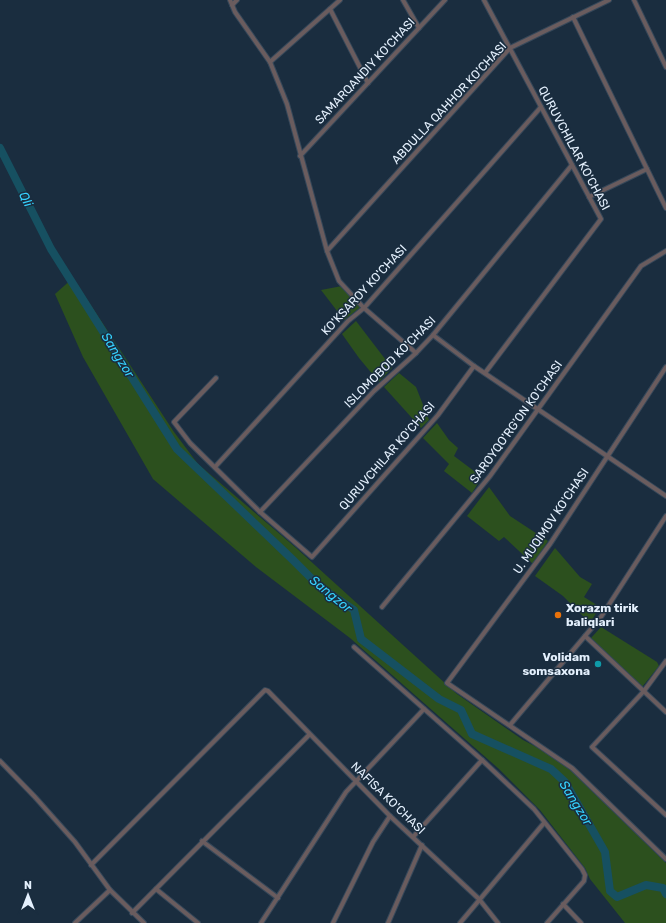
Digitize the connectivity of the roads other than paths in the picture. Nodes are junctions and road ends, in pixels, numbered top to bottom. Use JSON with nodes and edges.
{"nodes":[{"id":1,"x":237,"y":0,"type":"edge"},
{"id":2,"x":340,"y":0,"type":"edge"},
{"id":3,"x":403,"y":0,"type":"edge"},
{"id":4,"x":445,"y":0,"type":"edge"},
{"id":5,"x":484,"y":0,"type":"edge"},
{"id":6,"x":609,"y":0,"type":"edge"},
{"id":7,"x":634,"y":0,"type":"edge"},
{"id":8,"x":231,"y":2,"type":"edge"},
{"id":9,"x":330,"y":9,"type":"junction"},
{"id":10,"x":573,"y":18,"type":"junction"},
{"id":11,"x":419,"y":28,"type":"junction"},
{"id":12,"x":510,"y":48,"type":"junction"},
{"id":13,"x":270,"y":62,"type":"junction"},
{"id":14,"x":666,"y":67,"type":"edge"},
{"id":15,"x":368,"y":83,"type":"junction"},
{"id":16,"x":541,"y":107,"type":"junction"},
{"id":17,"x":300,"y":156,"type":"junction"},
{"id":18,"x":572,"y":165,"type":"junction"},
{"id":19,"x":647,"y":169,"type":"junction"},
{"id":20,"x":589,"y":197,"type":"junction"},
{"id":21,"x":666,"y":208,"type":"edge"},
{"id":22,"x":327,"y":251,"type":"junction"},
{"id":23,"x":666,"y":251,"type":"edge"},
{"id":24,"x":364,"y":308,"type":"junction"},
{"id":25,"x":433,"y":335,"type":"junction"},
{"id":26,"x":416,"y":353,"type":"junction"},
{"id":27,"x":474,"y":366,"type":"junction"},
{"id":28,"x":666,"y":367,"type":"edge"},
{"id":29,"x":485,"y":373,"type":"junction"},
{"id":30,"x":216,"y":378,"type":"dead end"},
{"id":31,"x":539,"y":411,"type":"junction"},
{"id":32,"x":607,"y":456,"type":"junction"},
{"id":33,"x":215,"y":467,"type":"junction"},
{"id":34,"x":666,"y":496,"type":"edge"},
{"id":35,"x":260,"y":512,"type":"junction"},
{"id":36,"x":666,"y":516,"type":"edge"},
{"id":37,"x":382,"y":607,"type":"dead end"},
{"id":38,"x":585,"y":636,"type":"junction"},
{"id":39,"x":354,"y":647,"type":"dead end"},
{"id":40,"x":666,"y":661,"type":"edge"},
{"id":41,"x":644,"y":691,"type":"junction"},
{"id":42,"x":424,"y":709,"type":"junction"},
{"id":43,"x":666,"y":712,"type":"edge"},
{"id":44,"x":510,"y":725,"type":"junction"},
{"id":45,"x":309,"y":735,"type":"junction"},
{"id":46,"x":482,"y":760,"type":"junction"},
{"id":47,"x":0,"y":761,"type":"edge"},
{"id":48,"x":357,"y":781,"type":"junction"},
{"id":49,"x":666,"y":815,"type":"edge"},
{"id":50,"x":390,"y":816,"type":"junction"},
{"id":51,"x":544,"y":823,"type":"junction"},
{"id":52,"x":413,"y":836,"type":"junction"},
{"id":53,"x":202,"y":841,"type":"junction"},
{"id":54,"x":422,"y":845,"type":"junction"},
{"id":55,"x":666,"y":859,"type":"edge"},
{"id":56,"x":91,"y":865,"type":"junction"},
{"id":57,"x":156,"y":889,"type":"junction"},
{"id":58,"x":110,"y":890,"type":"junction"},
{"id":59,"x":278,"y":898,"type":"junction"},
{"id":60,"x":479,"y":900,"type":"junction"},
{"id":61,"x":563,"y":904,"type":"junction"},
{"id":62,"x":132,"y":913,"type":"junction"},
{"id":63,"x":75,"y":923,"type":"edge"},
{"id":64,"x":144,"y":923,"type":"edge"},
{"id":65,"x":198,"y":923,"type":"edge"},
{"id":66,"x":261,"y":923,"type":"edge"},
{"id":67,"x":333,"y":923,"type":"edge"},
{"id":68,"x":388,"y":923,"type":"edge"},
{"id":69,"x":460,"y":923,"type":"edge"},
{"id":70,"x":498,"y":923,"type":"edge"},
{"id":71,"x":547,"y":923,"type":"edge"},
{"id":72,"x":580,"y":923,"type":"edge"}],
"edges":[{"from":1,"to":8,"type":"street"},
{"from":2,"to":9,"type":"street"},
{"from":3,"to":11,"type":"street"},
{"from":4,"to":11,"type":"street","name":"SAMARQANDIY KO'CHASI"},
{"from":5,"to":12,"type":"street","name":"QURUVCHILAR KO'CHASI"},
{"from":6,"to":10,"type":"street","name":"ABDULLA QAHHOR KO'CHASI"},
{"from":7,"to":14,"type":"street"},
{"from":8,"to":13,"type":"street"},
{"from":9,"to":13,"type":"street"},
{"from":9,"to":15,"type":"street"},
{"from":10,"to":12,"type":"street","name":"ABDULLA QAHHOR KO'CHASI"},
{"from":10,"to":19,"type":"street"},
{"from":11,"to":15,"type":"street","name":"SAMARQANDIY KO'CHASI"},
{"from":12,"to":16,"type":"street","name":"QURUVCHILAR KO'CHASI"},
{"from":12,"to":22,"type":"street","name":"ABDULLA QAHHOR KO'CHASI"},
{"from":13,"to":17,"type":"street"},
{"from":15,"to":17,"type":"street","name":"SAMARQANDIY KO'CHASI"},
{"from":16,"to":18,"type":"street","name":"QURUVCHILAR KO'CHASI"},
{"from":16,"to":24,"type":"street","name":"KO'KSAROY KO'CHASI"},
{"from":17,"to":22,"type":"street"},
{"from":18,"to":20,"type":"street","name":"QURUVCHILAR KO'CHASI"},
{"from":18,"to":25,"type":"street","name":"ISLOMOBOD KO'CHASI"},
{"from":19,"to":20,"type":"street"},
{"from":19,"to":21,"type":"street"},
{"from":20,"to":29,"type":"street","name":"QURUVCHILAR KO'CHASI"},
{"from":22,"to":24,"type":"street"},
{"from":23,"to":31,"type":"street","name":"SAROYQO'RG'ON KO'CHASI"},
{"from":24,"to":26,"type":"street"},
{"from":24,"to":33,"type":"street","name":"KO'KSAROY KO'CHASI"},
{"from":25,"to":26,"type":"street","name":"ISLOMOBOD KO'CHASI"},
{"from":25,"to":27,"type":"street"},
{"from":26,"to":35,"type":"street","name":"ISLOMOBOD KO'CHASI"},
{"from":27,"to":29,"type":"street"},
{"from":27,"to":35,"type":"street","name":"QURUVCHILAR KO'CHASI"},
{"from":28,"to":32,"type":"street","name":"U. MUQIMOV KO'CHASI"},
{"from":29,"to":31,"type":"street"},
{"from":30,"to":33,"type":"street"},
{"from":31,"to":32,"type":"street"},
{"from":31,"to":37,"type":"street","name":"SAROYQO'RG'ON KO'CHASI"},
{"from":32,"to":34,"type":"street"},
{"from":32,"to":44,"type":"street","name":"U. MUQIMOV KO'CHASI"},
{"from":33,"to":35,"type":"street"},
{"from":36,"to":38,"type":"street"},
{"from":38,"to":41,"type":"street"},
{"from":38,"to":44,"type":"street"},
{"from":39,"to":42,"type":"street"},
{"from":40,"to":41,"type":"street"},
{"from":41,"to":43,"type":"street"},
{"from":41,"to":49,"type":"street"},
{"from":42,"to":46,"type":"street"},
{"from":42,"to":48,"type":"street"},
{"from":44,"to":55,"type":"street"},
{"from":45,"to":48,"type":"street","name":"NAFISA KO'CHASI"},
{"from":45,"to":53,"type":"street"},
{"from":45,"to":56,"type":"street","name":"NAFISA KO'CHASI"},
{"from":46,"to":51,"type":"street"},
{"from":46,"to":52,"type":"street"},
{"from":47,"to":56,"type":"street"},
{"from":48,"to":50,"type":"street","name":"NAFISA KO'CHASI"},
{"from":48,"to":59,"type":"street"},
{"from":50,"to":52,"type":"street","name":"NAFISA KO'CHASI"},
{"from":50,"to":67,"type":"street"},
{"from":51,"to":60,"type":"street"},
{"from":51,"to":61,"type":"street"},
{"from":52,"to":54,"type":"street","name":"NAFISA KO'CHASI"},
{"from":53,"to":57,"type":"street"},
{"from":53,"to":59,"type":"street"},
{"from":54,"to":60,"type":"street","name":"NAFISA KO'CHASI"},
{"from":54,"to":68,"type":"street"},
{"from":56,"to":58,"type":"street"},
{"from":57,"to":62,"type":"street"},
{"from":57,"to":65,"type":"street"},
{"from":58,"to":62,"type":"street"},
{"from":58,"to":63,"type":"street"},
{"from":59,"to":66,"type":"street"},
{"from":60,"to":69,"type":"street"},
{"from":60,"to":70,"type":"street","name":"NAFISA KO'CHASI"},
{"from":61,"to":71,"type":"street"},
{"from":61,"to":72,"type":"street"},
{"from":62,"to":64,"type":"street"}]}
